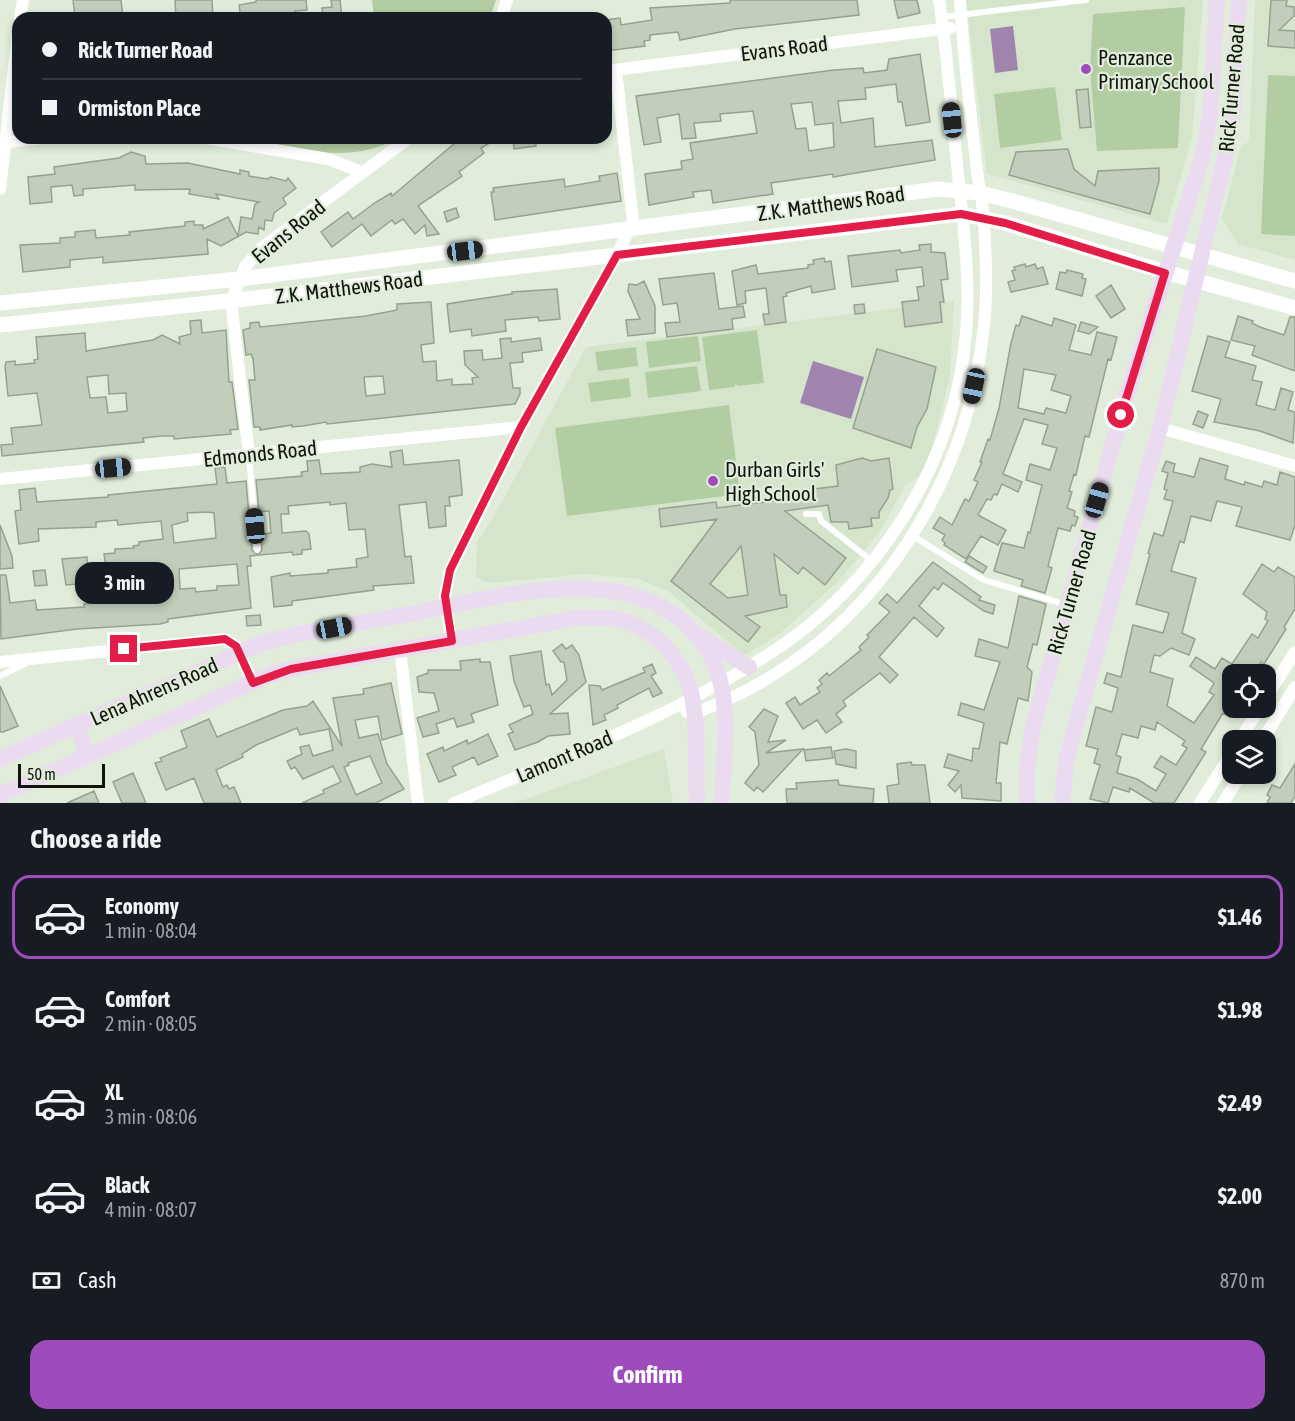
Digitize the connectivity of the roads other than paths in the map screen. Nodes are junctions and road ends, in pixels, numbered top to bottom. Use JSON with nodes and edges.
{"nodes":[{"id":1,"x":939,"y":0,"type":"edge"},
{"id":2,"x":960,"y":0,"type":"edge"},
{"id":3,"x":1086,"y":0,"type":"edge"},
{"id":4,"x":1217,"y":0,"type":"edge"},
{"id":5,"x":1239,"y":0,"type":"edge"},
{"id":6,"x":961,"y":20,"type":"junction"},
{"id":7,"x":942,"y":23,"type":"junction"},
{"id":8,"x":612,"y":70,"type":"edge"},
{"id":9,"x":12,"y":73,"type":"edge"},
{"id":10,"x":612,"y":76,"type":"edge"},
{"id":11,"x":0,"y":80,"type":"edge"},
{"id":12,"x":9,"y":93,"type":"junction"},
{"id":13,"x":3,"y":143,"type":"edge"},
{"id":14,"x":240,"y":144,"type":"edge"},
{"id":15,"x":401,"y":144,"type":"edge"},
{"id":16,"x":362,"y":172,"type":"junction"},
{"id":17,"x":0,"y":189,"type":"edge"},
{"id":18,"x":959,"y":190,"type":"junction"},
{"id":19,"x":980,"y":193,"type":"junction"},
{"id":20,"x":792,"y":208,"type":"junction"},
{"id":21,"x":961,"y":214,"type":"junction"},
{"id":22,"x":984,"y":218,"type":"junction"},
{"id":23,"x":630,"y":230,"type":"junction"},
{"id":24,"x":796,"y":233,"type":"junction"},
{"id":25,"x":488,"y":248,"type":"junction"},
{"id":26,"x":1174,"y":248,"type":"junction"},
{"id":27,"x":617,"y":255,"type":"junction"},
{"id":28,"x":1202,"y":255,"type":"junction"},
{"id":29,"x":490,"y":270,"type":"junction"},
{"id":30,"x":1165,"y":273,"type":"junction"},
{"id":31,"x":239,"y":279,"type":"junction"},
{"id":32,"x":1295,"y":280,"type":"edge"},
{"id":33,"x":1196,"y":281,"type":"junction"},
{"id":34,"x":231,"y":301,"type":"junction"},
{"id":35,"x":0,"y":303,"type":"edge"},
{"id":36,"x":1295,"y":308,"type":"edge"},
{"id":37,"x":0,"y":325,"type":"edge"},
{"id":38,"x":962,"y":360,"type":"junction"},
{"id":39,"x":979,"y":363,"type":"junction"},
{"id":40,"x":521,"y":427,"type":"junction"},
{"id":41,"x":1160,"y":428,"type":"junction"},
{"id":42,"x":249,"y":455,"type":"junction"},
{"id":43,"x":935,"y":457,"type":"junction"},
{"id":44,"x":950,"y":462,"type":"junction"},
{"id":45,"x":1295,"y":466,"type":"edge"},
{"id":46,"x":0,"y":479,"type":"edge"},
{"id":47,"x":806,"y":514,"type":"dead end"},
{"id":48,"x":913,"y":536,"type":"junction"},
{"id":49,"x":257,"y":550,"type":"dead end"},
{"id":50,"x":870,"y":565,"type":"junction"},
{"id":51,"x":881,"y":580,"type":"junction"},
{"id":52,"x":1067,"y":605,"type":"junction"},
{"id":53,"x":447,"y":607,"type":"junction"},
{"id":54,"x":691,"y":630,"type":"junction"},
{"id":55,"x":452,"y":641,"type":"junction"},
{"id":56,"x":400,"y":648,"type":"junction"},
{"id":57,"x":1295,"y":652,"type":"edge"},
{"id":58,"x":240,"y":654,"type":"junction"},
{"id":59,"x":36,"y":659,"type":"junction"},
{"id":60,"x":0,"y":662,"type":"edge"},
{"id":61,"x":749,"y":667,"type":"junction"},
{"id":62,"x":0,"y":676,"type":"edge"},
{"id":63,"x":1276,"y":682,"type":"edge"},
{"id":64,"x":253,"y":683,"type":"junction"},
{"id":65,"x":720,"y":683,"type":"junction"},
{"id":66,"x":1276,"y":686,"type":"edge"},
{"id":67,"x":1293,"y":691,"type":"edge"},
{"id":68,"x":725,"y":701,"type":"junction"},
{"id":69,"x":693,"y":706,"type":"junction"},
{"id":70,"x":76,"y":725,"type":"junction"},
{"id":71,"x":1269,"y":730,"type":"edge"},
{"id":72,"x":88,"y":756,"type":"junction"},
{"id":73,"x":0,"y":759,"type":"edge"},
{"id":74,"x":1222,"y":768,"type":"edge"},
{"id":75,"x":1235,"y":784,"type":"edge"},
{"id":76,"x":0,"y":795,"type":"edge"},
{"id":77,"x":418,"y":803,"type":"edge"},
{"id":78,"x":454,"y":803,"type":"edge"},
{"id":79,"x":697,"y":803,"type":"edge"},
{"id":80,"x":722,"y":803,"type":"edge"},
{"id":81,"x":1027,"y":803,"type":"edge"},
{"id":82,"x":1062,"y":803,"type":"edge"},
{"id":83,"x":1200,"y":803,"type":"edge"},
{"id":84,"x":1223,"y":803,"type":"edge"}],
"edges":[{"from":1,"to":7,"type":"street"},
{"from":2,"to":6,"type":"street"},
{"from":3,"to":6,"type":"lane"},
{"from":4,"to":26,"type":"main road","name":"Rick Turner Road"},
{"from":5,"to":28,"type":"main road","name":"Rick Turner Road"},
{"from":6,"to":7,"type":"street","name":"Evans Road"},
{"from":6,"to":19,"type":"street"},
{"from":7,"to":8,"type":"street","name":"Evans Road"},
{"from":7,"to":18,"type":"street"},
{"from":9,"to":12,"type":"street"},
{"from":10,"to":23,"type":"street"},
{"from":11,"to":12,"type":"street"},
{"from":12,"to":13,"type":"street"},
{"from":13,"to":17,"type":"street"},
{"from":14,"to":16,"type":"street"},
{"from":15,"to":16,"type":"street","name":"Evans Road"},
{"from":16,"to":31,"type":"street","name":"Evans Road"},
{"from":18,"to":19,"type":"street","name":"Z.K. Matthews Road"},
{"from":18,"to":20,"type":"street","name":"Z.K. Matthews Road"},
{"from":18,"to":21,"type":"street"},
{"from":19,"to":22,"type":"street"},
{"from":19,"to":26,"type":"street","name":"Z.K. Matthews Road"},
{"from":20,"to":23,"type":"street","name":"Z.K. Matthews Road"},
{"from":20,"to":24,"type":"street"},
{"from":21,"to":22,"type":"street","name":"Z.K. Matthews Road"},
{"from":21,"to":24,"type":"street","name":"Z.K. Matthews Road"},
{"from":21,"to":38,"type":"street"},
{"from":22,"to":30,"type":"street","name":"Z.K. Matthews Road"},
{"from":22,"to":39,"type":"street"},
{"from":23,"to":25,"type":"street","name":"Z.K. Matthews Road"},
{"from":23,"to":27,"type":"street"},
{"from":24,"to":27,"type":"street","name":"Z.K. Matthews Road"},
{"from":25,"to":29,"type":"street"},
{"from":25,"to":31,"type":"street","name":"Z.K. Matthews Road"},
{"from":26,"to":28,"type":"street","name":"Z.K. Matthews Road"},
{"from":26,"to":30,"type":"main road","name":"Rick Turner Road"},
{"from":27,"to":29,"type":"street","name":"Z.K. Matthews Road"},
{"from":27,"to":40,"type":"street"},
{"from":28,"to":32,"type":"street","name":"Z.K. Matthews Road"},
{"from":28,"to":33,"type":"main road","name":"Rick Turner Road"},
{"from":29,"to":34,"type":"street","name":"Z.K. Matthews Road"},
{"from":30,"to":33,"type":"street","name":"Z.K. Matthews Road"},
{"from":30,"to":52,"type":"main road","name":"Rick Turner Road"},
{"from":31,"to":34,"type":"street","name":"Evans Road"},
{"from":31,"to":35,"type":"street","name":"Z.K. Matthews Road"},
{"from":33,"to":36,"type":"street","name":"Z.K. Matthews Road"},
{"from":33,"to":41,"type":"main road","name":"Rick Turner Road"},
{"from":34,"to":37,"type":"street","name":"Z.K. Matthews Road"},
{"from":34,"to":42,"type":"street"},
{"from":38,"to":39,"type":"street"},
{"from":38,"to":43,"type":"street"},
{"from":39,"to":44,"type":"street"},
{"from":40,"to":42,"type":"street","name":"Edmonds Road"},
{"from":40,"to":53,"type":"street"},
{"from":41,"to":45,"type":"street"},
{"from":41,"to":82,"type":"main road","name":"Rick Turner Road"},
{"from":42,"to":46,"type":"street","name":"Edmonds Road"},
{"from":42,"to":49,"type":"lane"},
{"from":43,"to":44,"type":"street"},
{"from":43,"to":50,"type":"street"},
{"from":44,"to":48,"type":"street"},
{"from":47,"to":50,"type":"lane"},
{"from":48,"to":51,"type":"street"},
{"from":48,"to":52,"type":"lane"},
{"from":50,"to":51,"type":"street"},
{"from":50,"to":61,"type":"street"},
{"from":51,"to":68,"type":"street"},
{"from":52,"to":81,"type":"main road","name":"Rick Turner Road"},
{"from":53,"to":54,"type":"main road","name":"Lena Ahrens Road"},
{"from":53,"to":55,"type":"street"},
{"from":53,"to":58,"type":"main road","name":"Lena Ahrens Road"},
{"from":54,"to":61,"type":"main road"},
{"from":54,"to":65,"type":"main road","name":"Lena Ahrens Road"},
{"from":55,"to":56,"type":"main road","name":"Lena Ahrens Road"},
{"from":55,"to":69,"type":"main road","name":"Lena Ahrens Road"},
{"from":56,"to":64,"type":"main road","name":"Lena Ahrens Road"},
{"from":56,"to":77,"type":"street"},
{"from":57,"to":63,"type":"street"},
{"from":58,"to":59,"type":"street"},
{"from":58,"to":64,"type":"street"},
{"from":58,"to":70,"type":"main road","name":"Lena Ahrens Road"},
{"from":59,"to":60,"type":"street"},
{"from":59,"to":62,"type":"lane"},
{"from":61,"to":65,"type":"street"},
{"from":64,"to":72,"type":"main road","name":"Lena Ahrens Road"},
{"from":65,"to":68,"type":"main road","name":"Lena Ahrens Road"},
{"from":65,"to":69,"type":"street"},
{"from":66,"to":67,"type":"street"},
{"from":67,"to":71,"type":"street"},
{"from":68,"to":69,"type":"street"},
{"from":68,"to":80,"type":"main road","name":"Lena Ahrens Road"},
{"from":69,"to":78,"type":"street","name":"Lamont Road"},
{"from":69,"to":79,"type":"main road","name":"Lena Ahrens Road"},
{"from":70,"to":72,"type":"main road"},
{"from":70,"to":73,"type":"main road","name":"Lena Ahrens Road"},
{"from":72,"to":76,"type":"main road","name":"Lena Ahrens Road"},
{"from":74,"to":83,"type":"street"},
{"from":75,"to":84,"type":"street"}]}
